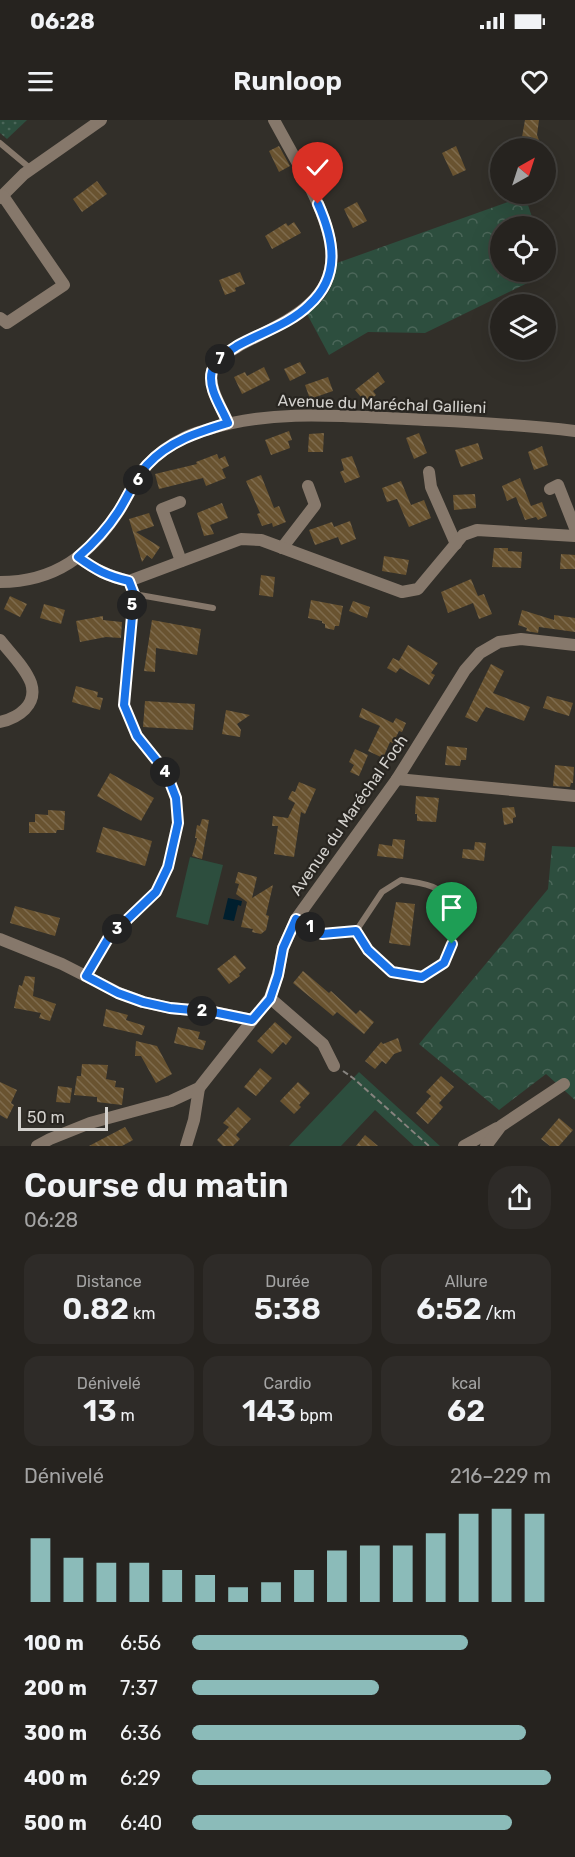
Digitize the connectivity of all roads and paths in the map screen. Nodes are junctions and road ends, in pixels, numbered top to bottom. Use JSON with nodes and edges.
{"nodes":[{"id":1,"x":101,"y":120,"type":"edge"},
{"id":2,"x":274,"y":120,"type":"edge"},
{"id":3,"x":0,"y":143,"type":"edge"},
{"id":4,"x":31,"y":169,"type":"junction"},
{"id":5,"x":1,"y":197,"type":"edge"},
{"id":6,"x":0,"y":318,"type":"edge"},
{"id":7,"x":228,"y":423,"type":"junction"},
{"id":8,"x":575,"y":431,"type":"edge"},
{"id":9,"x":429,"y":471,"type":"dead end"},
{"id":10,"x":308,"y":486,"type":"dead end"},
{"id":11,"x":550,"y":489,"type":"dead end"},
{"id":12,"x":180,"y":502,"type":"dead end"},
{"id":13,"x":575,"y":528,"type":"edge"},
{"id":14,"x":575,"y":536,"type":"edge"},
{"id":15,"x":456,"y":544,"type":"junction"},
{"id":16,"x":282,"y":548,"type":"junction"},
{"id":17,"x":78,"y":557,"type":"junction"},
{"id":18,"x":181,"y":561,"type":"junction"},
{"id":19,"x":129,"y":581,"type":"junction"},
{"id":20,"x":0,"y":582,"type":"edge"},
{"id":21,"x":134,"y":594,"type":"junction"},
{"id":22,"x":213,"y":608,"type":"dead end"},
{"id":23,"x":0,"y":640,"type":"edge"},
{"id":24,"x":575,"y":645,"type":"edge"},
{"id":25,"x":0,"y":722,"type":"edge"},
{"id":26,"x":397,"y":779,"type":"junction"},
{"id":27,"x":575,"y":796,"type":"edge"},
{"id":28,"x":296,"y":919,"type":"junction"},
{"id":29,"x":356,"y":931,"type":"junction"},
{"id":30,"x":0,"y":939,"type":"edge"},
{"id":31,"x":86,"y":976,"type":"junction"},
{"id":32,"x":270,"y":999,"type":"junction"},
{"id":33,"x":252,"y":1020,"type":"junction"},
{"id":34,"x":334,"y":1066,"type":"joint"},
{"id":35,"x":564,"y":1084,"type":"dead end"},
{"id":36,"x":199,"y":1088,"type":"junction"},
{"id":37,"x":501,"y":1126,"type":"junction"},
{"id":38,"x":37,"y":1146,"type":"edge"},
{"id":39,"x":186,"y":1146,"type":"edge"},
{"id":40,"x":429,"y":1146,"type":"edge"},
{"id":41,"x":464,"y":1146,"type":"edge"},
{"id":42,"x":486,"y":1146,"type":"edge"}],
"edges":[{"from":1,"to":4,"type":"street"},
{"from":2,"to":7,"type":"street"},
{"from":3,"to":4,"type":"lane"},
{"from":4,"to":5,"type":"street"},
{"from":5,"to":6,"type":"street"},
{"from":7,"to":8,"type":"street","name":"Avenue du Maréchal Gallieni"},
{"from":7,"to":17,"type":"street","name":"Avenue du Maréchal Gallieni"},
{"from":9,"to":15,"type":"street"},
{"from":10,"to":16,"type":"street"},
{"from":11,"to":13,"type":"street"},
{"from":12,"to":18,"type":"street"},
{"from":14,"to":15,"type":"street"},
{"from":15,"to":16,"type":"street"},
{"from":16,"to":18,"type":"street"},
{"from":17,"to":19,"type":"street"},
{"from":17,"to":20,"type":"street","name":"Avenue du Maréchal Gallieni"},
{"from":18,"to":19,"type":"street"},
{"from":19,"to":21,"type":"lane"},
{"from":21,"to":22,"type":"lane"},
{"from":21,"to":31,"type":"lane"},
{"from":23,"to":25,"type":"street"},
{"from":24,"to":26,"type":"street","name":"Avenue du Maréchal Foch"},
{"from":26,"to":27,"type":"street"},
{"from":26,"to":28,"type":"street","name":"Avenue du Maréchal Foch"},
{"from":28,"to":29,"type":"lane"},
{"from":28,"to":32,"type":"street","name":"Avenue du Maréchal Foch"},
{"from":29,"to":29,"type":"lane"},
{"from":30,"to":31,"type":"street"},
{"from":31,"to":33,"type":"street"},
{"from":32,"to":33,"type":"street","name":"Avenue du Maréchal Foch"},
{"from":32,"to":34,"type":"street"},
{"from":33,"to":36,"type":"street","name":"Avenue du Maréchal Foch"},
{"from":34,"to":40,"type":"path"},
{"from":35,"to":37,"type":"street"},
{"from":36,"to":38,"type":"street","name":"Avenue du Maréchal Foch"},
{"from":36,"to":39,"type":"street"},
{"from":37,"to":41,"type":"street"},
{"from":37,"to":42,"type":"street"}]}
